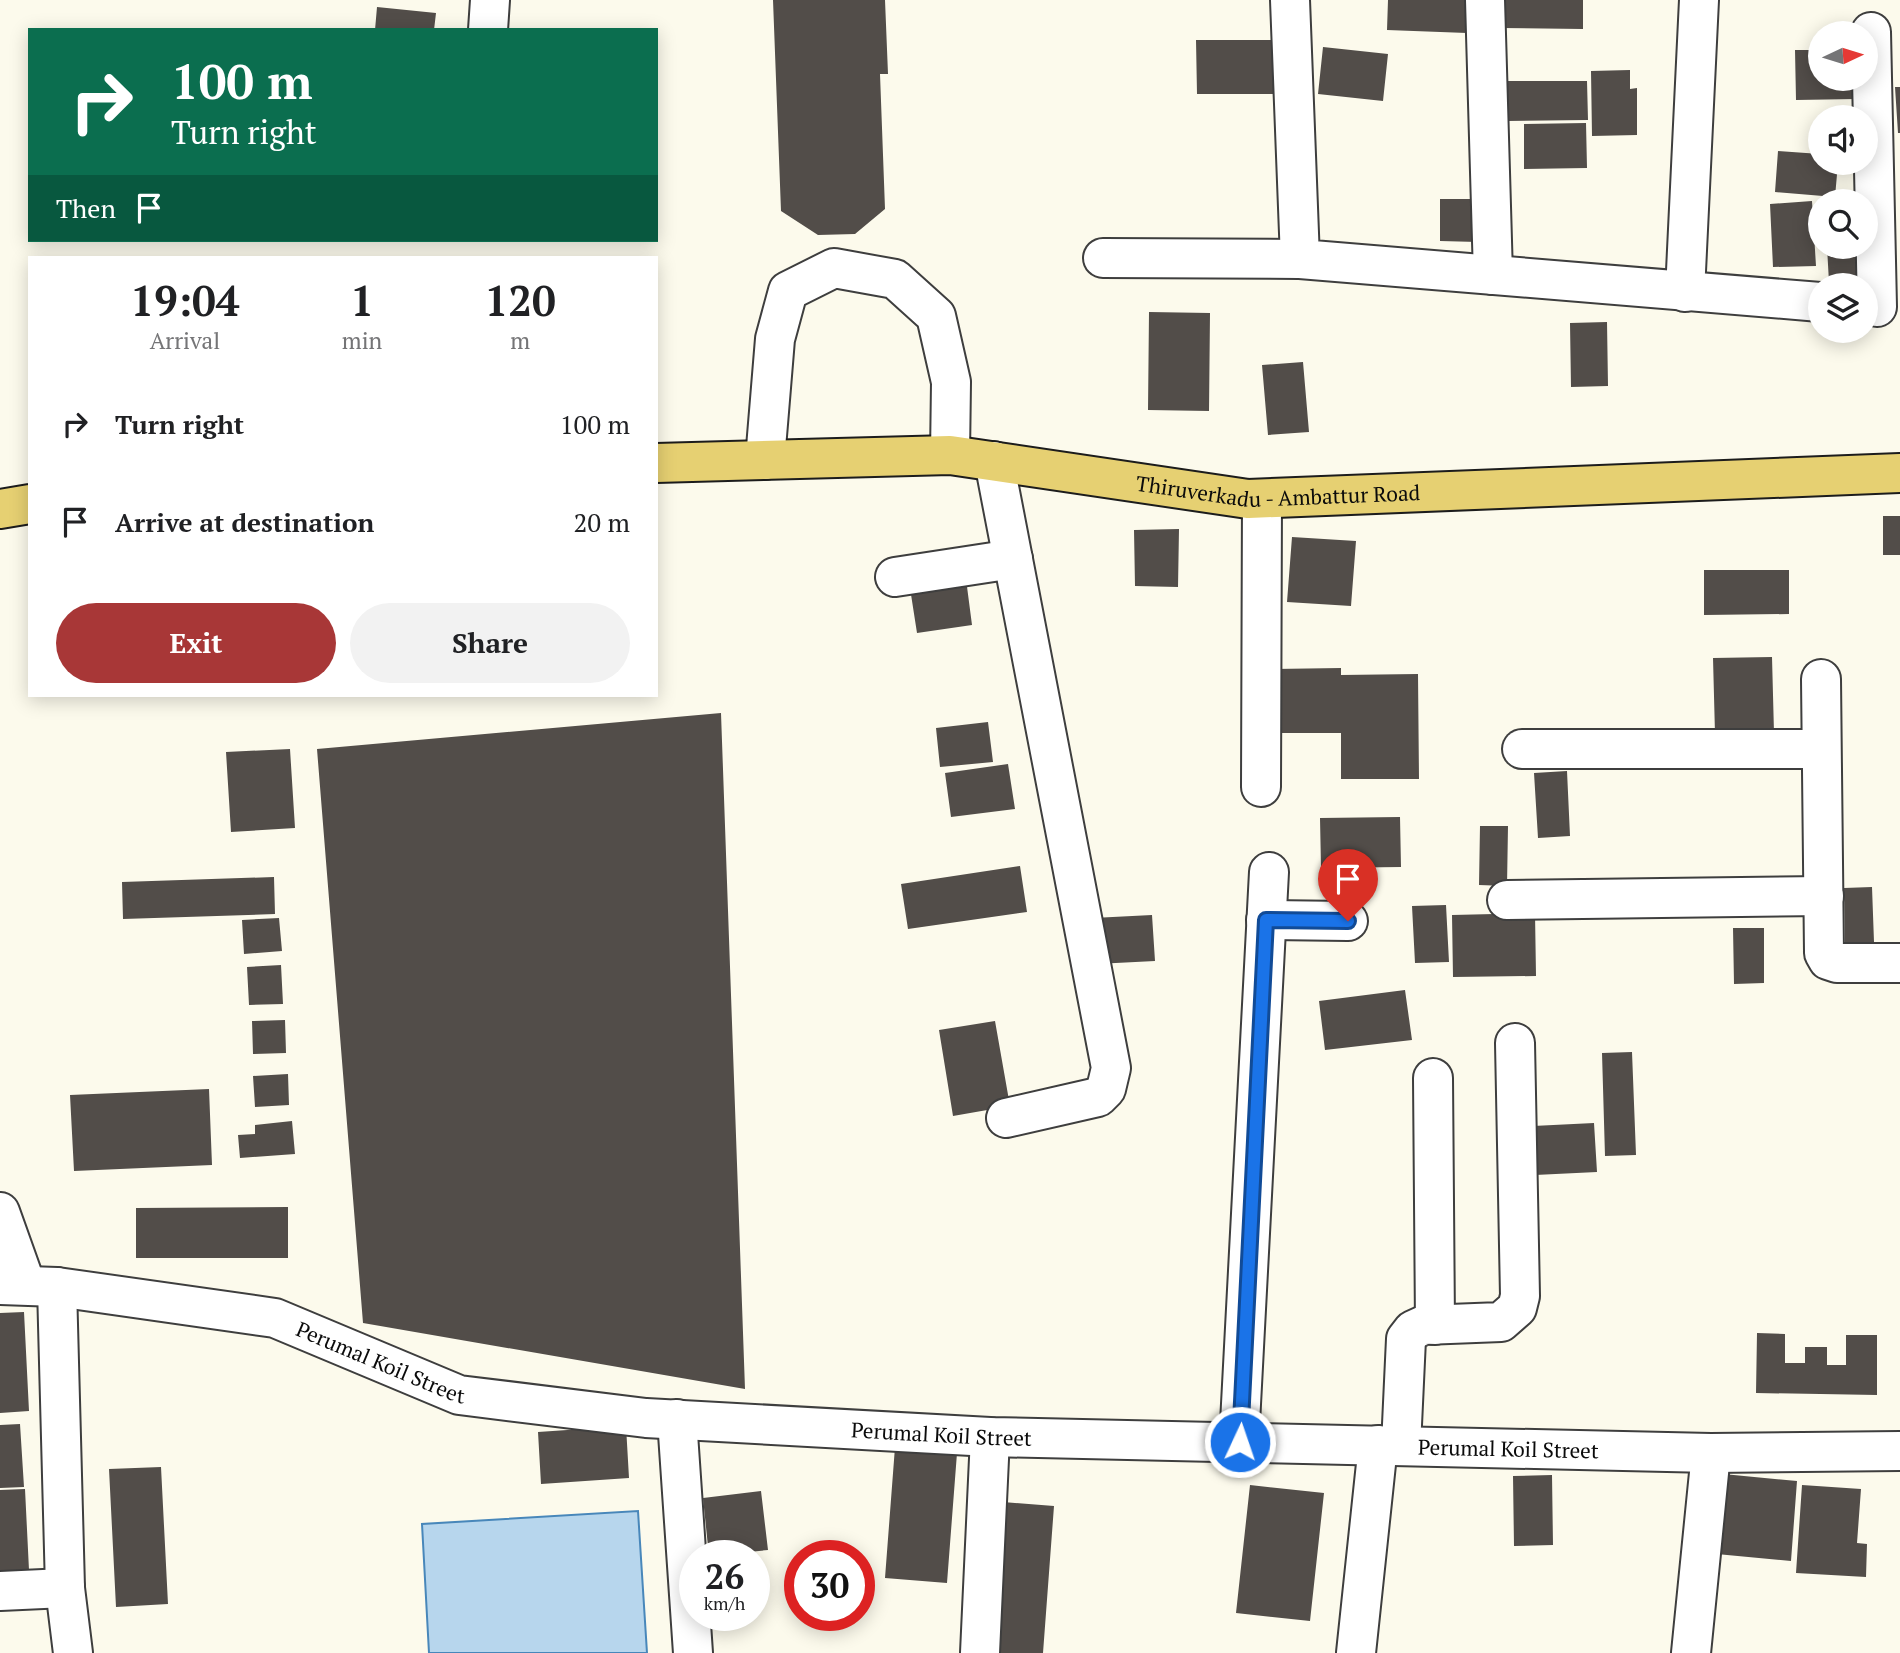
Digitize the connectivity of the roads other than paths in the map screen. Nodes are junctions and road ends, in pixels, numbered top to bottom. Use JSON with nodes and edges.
{"nodes":[{"id":1,"x":490,"y":0,"type":"edge"},
{"id":2,"x":1290,"y":0,"type":"edge"},
{"id":3,"x":1485,"y":0,"type":"edge"},
{"id":4,"x":1699,"y":0,"type":"edge"},
{"id":5,"x":488,"y":28,"type":"edge"},
{"id":6,"x":1873,"y":91,"type":"edge"},
{"id":7,"x":1103,"y":258,"type":"dead end"},
{"id":8,"x":1300,"y":259,"type":"junction"},
{"id":9,"x":1493,"y":275,"type":"junction"},
{"id":10,"x":1685,"y":292,"type":"junction"},
{"id":11,"x":1808,"y":301,"type":"edge"},
{"id":12,"x":1881,"y":307,"type":"edge"},
{"id":13,"x":950,"y":455,"type":"junction"},
{"id":14,"x":765,"y":460,"type":"junction"},
{"id":15,"x":994,"y":461,"type":"junction"},
{"id":16,"x":658,"y":463,"type":"edge"},
{"id":17,"x":1900,"y":473,"type":"edge"},
{"id":18,"x":1262,"y":499,"type":"junction"},
{"id":19,"x":28,"y":504,"type":"edge"},
{"id":20,"x":0,"y":509,"type":"edge"},
{"id":21,"x":1013,"y":559,"type":"junction"},
{"id":22,"x":895,"y":577,"type":"dead end"},
{"id":23,"x":1821,"y":679,"type":"dead end"},
{"id":24,"x":1522,"y":749,"type":"dead end"},
{"id":25,"x":1821,"y":750,"type":"junction"},
{"id":26,"x":1261,"y":787,"type":"dead end"},
{"id":27,"x":1269,"y":872,"type":"dead end"},
{"id":28,"x":1824,"y":896,"type":"junction"},
{"id":29,"x":1507,"y":900,"type":"dead end"},
{"id":30,"x":1266,"y":920,"type":"junction"},
{"id":31,"x":1348,"y":921,"type":"dead end"},
{"id":32,"x":1900,"y":963,"type":"edge"},
{"id":33,"x":1515,"y":1043,"type":"dead end"},
{"id":34,"x":1433,"y":1078,"type":"dead end"},
{"id":35,"x":1006,"y":1118,"type":"dead end"},
{"id":36,"x":0,"y":1212,"type":"edge"},
{"id":37,"x":27,"y":1286,"type":"edge"},
{"id":38,"x":1435,"y":1325,"type":"junction"},
{"id":39,"x":677,"y":1419,"type":"junction"},
{"id":40,"x":990,"y":1437,"type":"junction"},
{"id":41,"x":1240,"y":1442,"type":"junction"},
{"id":42,"x":1390,"y":1446,"type":"junction"},
{"id":43,"x":1900,"y":1451,"type":"edge"},
{"id":44,"x":1711,"y":1453,"type":"junction"},
{"id":45,"x":65,"y":1588,"type":"junction"},
{"id":46,"x":0,"y":1591,"type":"edge"},
{"id":47,"x":73,"y":1653,"type":"edge"},
{"id":48,"x":693,"y":1653,"type":"edge"},
{"id":49,"x":980,"y":1653,"type":"edge"},
{"id":50,"x":1356,"y":1653,"type":"edge"},
{"id":51,"x":1691,"y":1653,"type":"edge"}],
"edges":[{"from":1,"to":5,"type":"street"},
{"from":2,"to":8,"type":"street"},
{"from":3,"to":9,"type":"street"},
{"from":4,"to":10,"type":"street"},
{"from":6,"to":12,"type":"street"},
{"from":7,"to":8,"type":"street"},
{"from":8,"to":9,"type":"street"},
{"from":9,"to":10,"type":"street"},
{"from":10,"to":11,"type":"street"},
{"from":13,"to":14,"type":"main road","name":"Thiruverkadu - Ambattur Road"},
{"from":13,"to":14,"type":"street"},
{"from":13,"to":15,"type":"main road","name":"Thiruverkadu - Ambattur Road"},
{"from":14,"to":16,"type":"main road","name":"Thiruverkadu - Ambattur Road"},
{"from":15,"to":18,"type":"main road","name":"Thiruverkadu - Ambattur Road"},
{"from":15,"to":21,"type":"street"},
{"from":17,"to":18,"type":"main road","name":"Thiruverkadu - Ambattur Road"},
{"from":18,"to":26,"type":"street"},
{"from":19,"to":20,"type":"main road"},
{"from":21,"to":22,"type":"street"},
{"from":21,"to":35,"type":"street"},
{"from":23,"to":25,"type":"street"},
{"from":24,"to":25,"type":"street"},
{"from":25,"to":28,"type":"street"},
{"from":27,"to":30,"type":"street"},
{"from":28,"to":29,"type":"street"},
{"from":28,"to":32,"type":"street"},
{"from":30,"to":31,"type":"street"},
{"from":30,"to":41,"type":"street"},
{"from":33,"to":38,"type":"street"},
{"from":34,"to":38,"type":"street"},
{"from":36,"to":37,"type":"street"},
{"from":37,"to":39,"type":"street","name":"Perumal Koil Street"},
{"from":37,"to":45,"type":"street"},
{"from":38,"to":42,"type":"street"},
{"from":39,"to":40,"type":"street","name":"Perumal Koil Street"},
{"from":39,"to":48,"type":"street"},
{"from":40,"to":41,"type":"street","name":"Perumal Koil Street"},
{"from":40,"to":49,"type":"street"},
{"from":41,"to":42,"type":"street","name":"Perumal Koil Street"},
{"from":42,"to":44,"type":"street","name":"Perumal Koil Street"},
{"from":42,"to":50,"type":"street"},
{"from":43,"to":44,"type":"street","name":"Perumal Koil Street"},
{"from":44,"to":51,"type":"street"},
{"from":45,"to":46,"type":"street"},
{"from":45,"to":47,"type":"street"}]}
